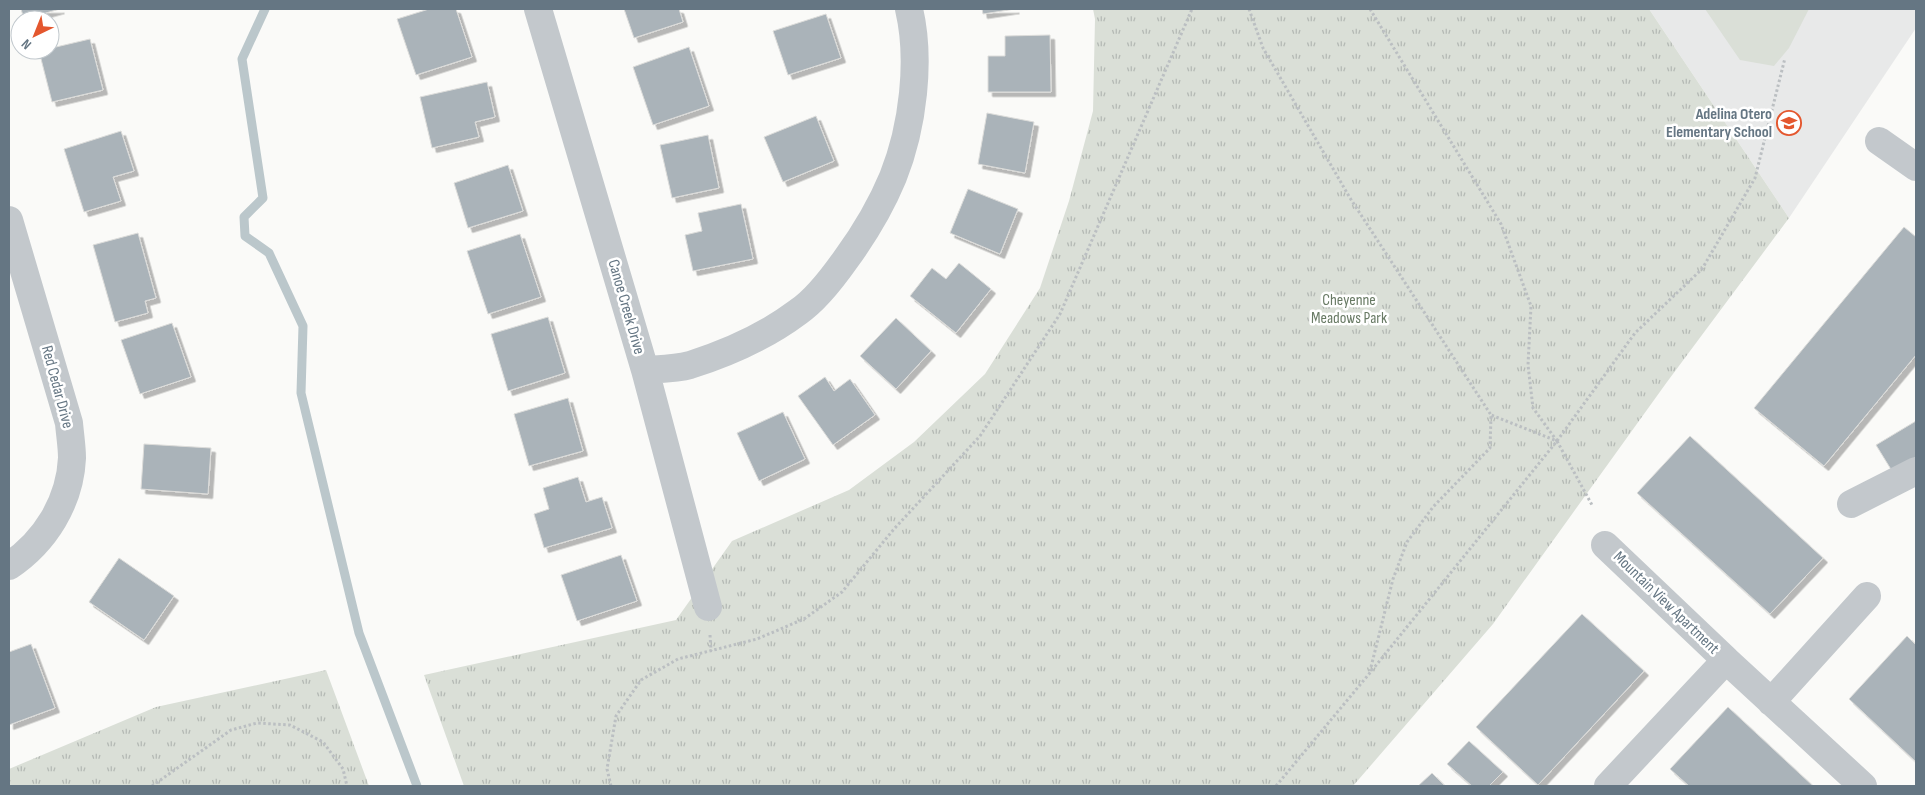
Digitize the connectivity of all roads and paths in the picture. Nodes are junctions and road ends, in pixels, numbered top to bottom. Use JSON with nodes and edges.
{"nodes":[{"id":1,"x":538,"y":9,"type":"edge"},
{"id":2,"x":909,"y":9,"type":"edge"},
{"id":3,"x":1192,"y":9,"type":"edge"},
{"id":4,"x":1248,"y":9,"type":"edge"},
{"id":5,"x":1370,"y":9,"type":"edge"},
{"id":6,"x":1785,"y":58,"type":"dead end"},
{"id":7,"x":1879,"y":141,"type":"dead end"},
{"id":8,"x":1916,"y":167,"type":"edge"},
{"id":9,"x":9,"y":220,"type":"edge"},
{"id":10,"x":645,"y":370,"type":"junction"},
{"id":11,"x":1490,"y":415,"type":"junction"},
{"id":12,"x":1557,"y":441,"type":"junction"},
{"id":13,"x":1916,"y":471,"type":"edge"},
{"id":14,"x":1851,"y":504,"type":"dead end"},
{"id":15,"x":1592,"y":505,"type":"dead end"},
{"id":16,"x":1605,"y":545,"type":"dead end"},
{"id":17,"x":9,"y":566,"type":"edge"},
{"id":18,"x":1867,"y":596,"type":"dead end"},
{"id":19,"x":708,"y":607,"type":"dead end"},
{"id":20,"x":1726,"y":660,"type":"junction"},
{"id":21,"x":1369,"y":674,"type":"junction"},
{"id":22,"x":1771,"y":702,"type":"junction"},
{"id":23,"x":152,"y":786,"type":"edge"},
{"id":24,"x":347,"y":786,"type":"edge"},
{"id":25,"x":611,"y":786,"type":"edge"},
{"id":26,"x":1276,"y":786,"type":"edge"},
{"id":27,"x":1608,"y":786,"type":"edge"},
{"id":28,"x":1863,"y":786,"type":"edge"}],
"edges":[{"from":1,"to":10,"type":"street","name":"Canoe Creek Drive"},
{"from":2,"to":10,"type":"street"},
{"from":3,"to":25,"type":"path"},
{"from":4,"to":11,"type":"path"},
{"from":5,"to":12,"type":"path"},
{"from":6,"to":12,"type":"path"},
{"from":7,"to":8,"type":"street"},
{"from":9,"to":17,"type":"street","name":"Red Cedar Drive"},
{"from":10,"to":19,"type":"street","name":"Canoe Creek Drive"},
{"from":11,"to":12,"type":"path"},
{"from":11,"to":21,"type":"path"},
{"from":12,"to":15,"type":"path"},
{"from":12,"to":21,"type":"path"},
{"from":13,"to":14,"type":"street"},
{"from":16,"to":20,"type":"street","name":"Mountain View Apartment"},
{"from":18,"to":22,"type":"street"},
{"from":20,"to":22,"type":"street","name":"Mountain View Apartment"},
{"from":20,"to":27,"type":"street","name":"Mountain View Apartment"},
{"from":21,"to":26,"type":"path"},
{"from":22,"to":28,"type":"street","name":"Mountain View Apartment"},
{"from":23,"to":24,"type":"path"}]}
